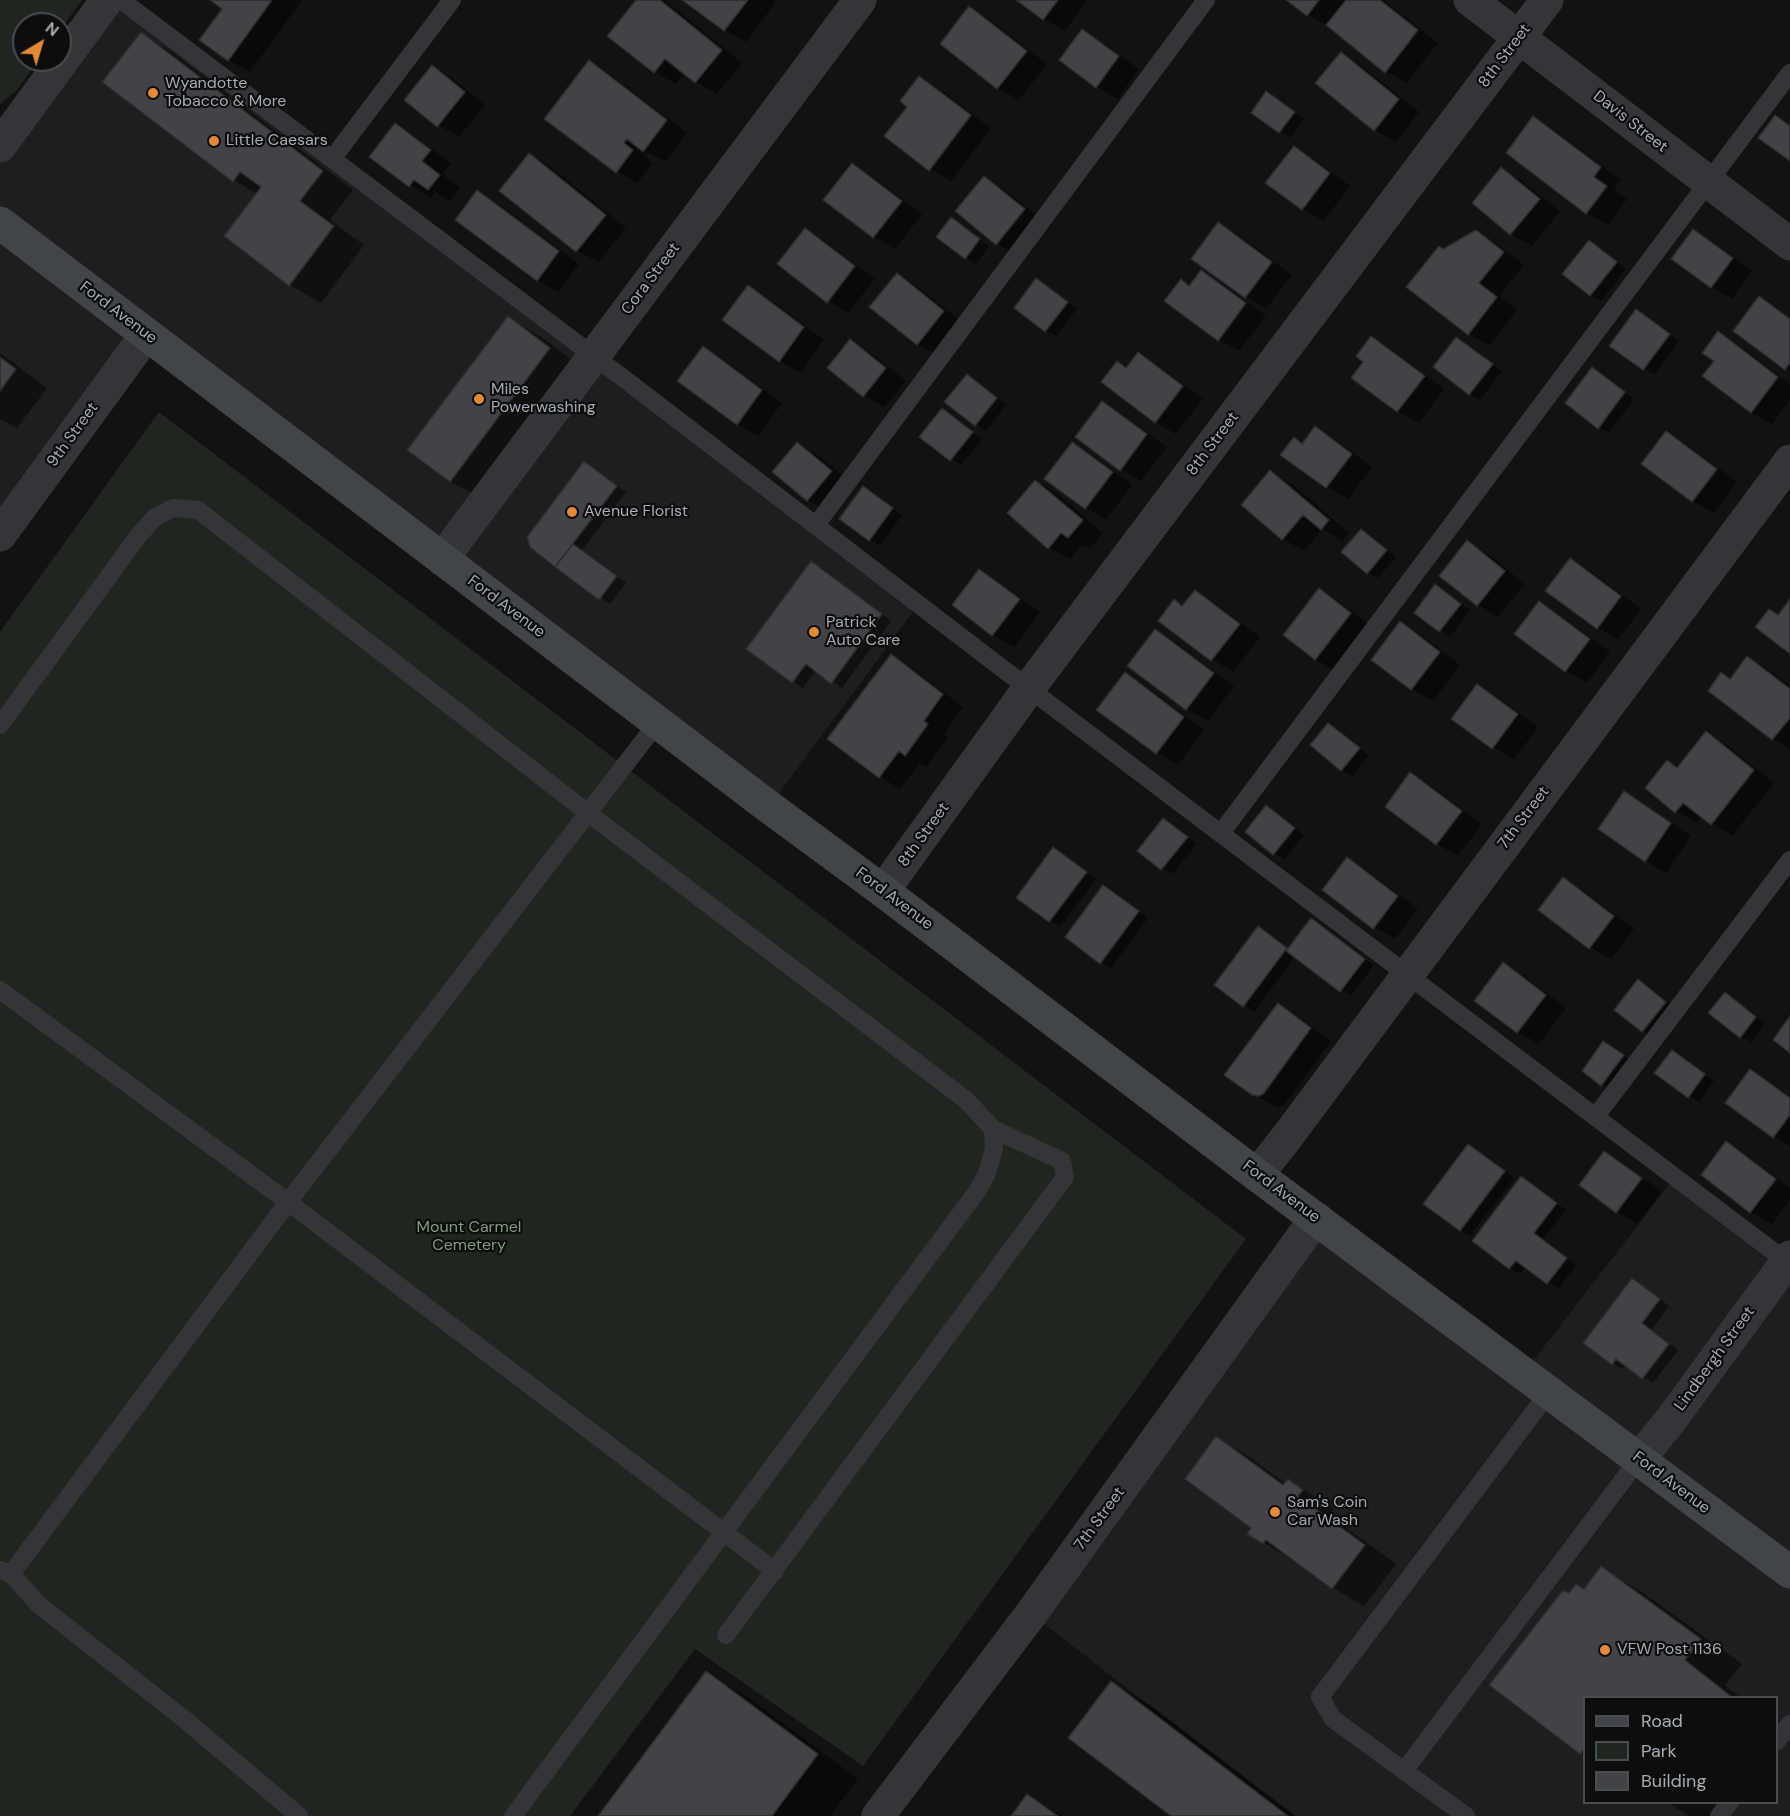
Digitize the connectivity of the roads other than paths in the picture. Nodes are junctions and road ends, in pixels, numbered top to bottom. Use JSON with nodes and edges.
{"nodes":[{"id":1,"x":106,"y":0,"type":"edge"},
{"id":2,"x":121,"y":0,"type":"edge"},
{"id":3,"x":452,"y":0,"type":"edge"},
{"id":4,"x":860,"y":0,"type":"edge"},
{"id":5,"x":1206,"y":0,"type":"edge"},
{"id":6,"x":1470,"y":0,"type":"edge"},
{"id":7,"x":1547,"y":0,"type":"edge"},
{"id":8,"x":1520,"y":36,"type":"junction"},
{"id":9,"x":1790,"y":73,"type":"edge"},
{"id":10,"x":0,"y":146,"type":"edge"},
{"id":11,"x":332,"y":159,"type":"junction"},
{"id":12,"x":1709,"y":183,"type":"junction"},
{"id":13,"x":0,"y":223,"type":"edge"},
{"id":14,"x":1790,"y":244,"type":"edge"},
{"id":15,"x":146,"y":335,"type":"junction"},
{"id":16,"x":594,"y":356,"type":"junction"},
{"id":17,"x":1790,"y":461,"type":"edge"},
{"id":18,"x":816,"y":525,"type":"junction"},
{"id":19,"x":2,"y":529,"type":"edge"},
{"id":20,"x":442,"y":559,"type":"junction"},
{"id":21,"x":1029,"y":688,"type":"junction"},
{"id":22,"x":658,"y":722,"type":"junction"},
{"id":23,"x":0,"y":725,"type":"edge"},
{"id":24,"x":588,"y":813,"type":"junction"},
{"id":25,"x":1221,"y":833,"type":"junction"},
{"id":26,"x":1790,"y":860,"type":"edge"},
{"id":27,"x":883,"y":891,"type":"junction"},
{"id":28,"x":1408,"y":975,"type":"junction"},
{"id":29,"x":0,"y":990,"type":"edge"},
{"id":30,"x":1596,"y":1116,"type":"junction"},
{"id":31,"x":993,"y":1130,"type":"junction"},
{"id":32,"x":1257,"y":1175,"type":"junction"},
{"id":33,"x":288,"y":1202,"type":"junction"},
{"id":34,"x":1316,"y":1218,"type":"junction"},
{"id":35,"x":1789,"y":1261,"type":"edge"},
{"id":36,"x":1549,"y":1392,"type":"junction"},
{"id":37,"x":1639,"y":1459,"type":"junction"},
{"id":38,"x":723,"y":1532,"type":"junction"},
{"id":39,"x":774,"y":1571,"type":"junction"},
{"id":40,"x":6,"y":1572,"type":"edge"},
{"id":41,"x":1790,"y":1572,"type":"edge"},
{"id":42,"x":726,"y":1635,"type":"dead end"},
{"id":43,"x":1790,"y":1724,"type":"edge"},
{"id":44,"x":1778,"y":1739,"type":"edge"},
{"id":45,"x":1404,"y":1771,"type":"junction"},
{"id":46,"x":1729,"y":1804,"type":"edge"},
{"id":47,"x":299,"y":1816,"type":"edge"},
{"id":48,"x":513,"y":1816,"type":"edge"},
{"id":49,"x":878,"y":1816,"type":"edge"},
{"id":50,"x":1466,"y":1816,"type":"edge"},
{"id":51,"x":1719,"y":1816,"type":"edge"}],
"edges":[{"from":1,"to":10,"type":"street"},
{"from":2,"to":11,"type":"lane"},
{"from":3,"to":11,"type":"lane"},
{"from":4,"to":16,"type":"street","name":"Cora Street"},
{"from":5,"to":18,"type":"lane"},
{"from":6,"to":8,"type":"street","name":"Davis Street"},
{"from":7,"to":8,"type":"street","name":"8th Street"},
{"from":8,"to":12,"type":"street","name":"Davis Street"},
{"from":8,"to":21,"type":"street","name":"8th Street"},
{"from":9,"to":12,"type":"lane"},
{"from":11,"to":16,"type":"lane"},
{"from":12,"to":14,"type":"street","name":"Davis Street"},
{"from":12,"to":25,"type":"lane"},
{"from":13,"to":15,"type":"main road","name":"Ford Avenue"},
{"from":15,"to":19,"type":"street","name":"9th Street"},
{"from":15,"to":20,"type":"main road","name":"Ford Avenue"},
{"from":16,"to":18,"type":"lane"},
{"from":16,"to":20,"type":"street","name":"Cora Street"},
{"from":17,"to":28,"type":"street","name":"7th Street"},
{"from":18,"to":21,"type":"lane"},
{"from":20,"to":22,"type":"main road","name":"Ford Avenue"},
{"from":21,"to":25,"type":"lane"},
{"from":21,"to":27,"type":"street","name":"8th Street"},
{"from":22,"to":24,"type":"lane"},
{"from":22,"to":27,"type":"main road","name":"Ford Avenue"},
{"from":23,"to":24,"type":"lane"},
{"from":24,"to":31,"type":"lane"},
{"from":24,"to":33,"type":"lane"},
{"from":25,"to":28,"type":"lane"},
{"from":26,"to":30,"type":"lane"},
{"from":27,"to":32,"type":"main road","name":"Ford Avenue"},
{"from":28,"to":30,"type":"lane"},
{"from":28,"to":32,"type":"street","name":"7th Street"},
{"from":29,"to":33,"type":"lane"},
{"from":30,"to":35,"type":"lane"},
{"from":31,"to":38,"type":"lane"},
{"from":31,"to":39,"type":"lane"},
{"from":32,"to":34,"type":"main road","name":"Ford Avenue"},
{"from":33,"to":38,"type":"lane"},
{"from":33,"to":40,"type":"lane"},
{"from":34,"to":36,"type":"main road","name":"Ford Avenue"},
{"from":34,"to":49,"type":"street","name":"7th Street"},
{"from":35,"to":37,"type":"street","name":"Lindbergh Street"},
{"from":36,"to":37,"type":"main road","name":"Ford Avenue"},
{"from":36,"to":45,"type":"lane"},
{"from":37,"to":41,"type":"main road","name":"Ford Avenue"},
{"from":37,"to":45,"type":"lane"},
{"from":38,"to":39,"type":"lane"},
{"from":38,"to":48,"type":"lane"},
{"from":39,"to":42,"type":"lane"},
{"from":40,"to":47,"type":"lane"},
{"from":43,"to":44,"type":"lane"},
{"from":45,"to":50,"type":"lane"},
{"from":46,"to":51,"type":"lane"}]}
